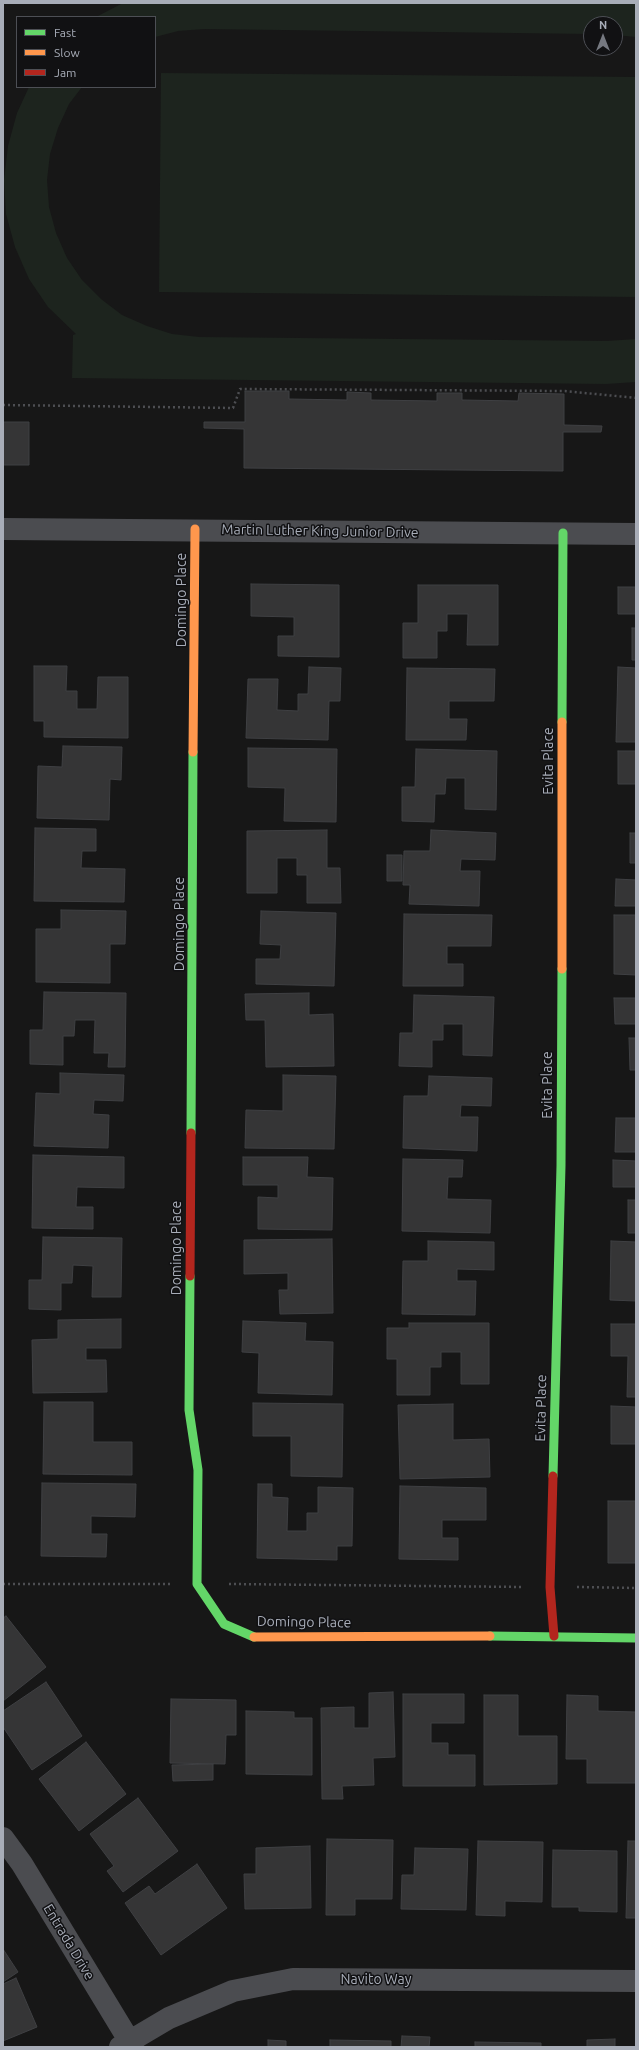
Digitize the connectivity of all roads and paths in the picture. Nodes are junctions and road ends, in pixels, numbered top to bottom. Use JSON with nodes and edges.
{"nodes":[{"id":1,"x":636,"y":398,"type":"edge"},
{"id":2,"x":3,"y":405,"type":"edge"},
{"id":3,"x":3,"y":529,"type":"edge"},
{"id":4,"x":195,"y":529,"type":"junction"},
{"id":5,"x":563,"y":533,"type":"junction"},
{"id":6,"x":636,"y":534,"type":"edge"},
{"id":7,"x":3,"y":1584,"type":"edge"},
{"id":8,"x":197,"y":1584,"type":"junction"},
{"id":9,"x":550,"y":1587,"type":"junction"},
{"id":10,"x":636,"y":1588,"type":"edge"},
{"id":11,"x":554,"y":1636,"type":"junction"},
{"id":12,"x":636,"y":1638,"type":"edge"},
{"id":13,"x":3,"y":1838,"type":"edge"},
{"id":14,"x":636,"y":1981,"type":"edge"},
{"id":15,"x":127,"y":2045,"type":"edge"}],
"edges":[{"from":1,"to":2,"type":"path"},
{"from":3,"to":4,"type":"street","name":"Martin Luther King Junior Drive"},
{"from":4,"to":5,"type":"street","name":"Martin Luther King Junior Drive"},
{"from":4,"to":8,"type":"street","name":"Domingo Place"},
{"from":5,"to":6,"type":"street","name":"Martin Luther King Junior Drive"},
{"from":5,"to":9,"type":"street","name":"Evita Place"},
{"from":7,"to":8,"type":"path"},
{"from":8,"to":9,"type":"path"},
{"from":8,"to":11,"type":"street","name":"Domingo Place"},
{"from":9,"to":10,"type":"path"},
{"from":9,"to":11,"type":"street","name":"Evita Place"},
{"from":11,"to":12,"type":"street","name":"Domingo Place"},
{"from":13,"to":15,"type":"street","name":"Entrada Drive"},
{"from":14,"to":15,"type":"street","name":"Navito Way"}]}
